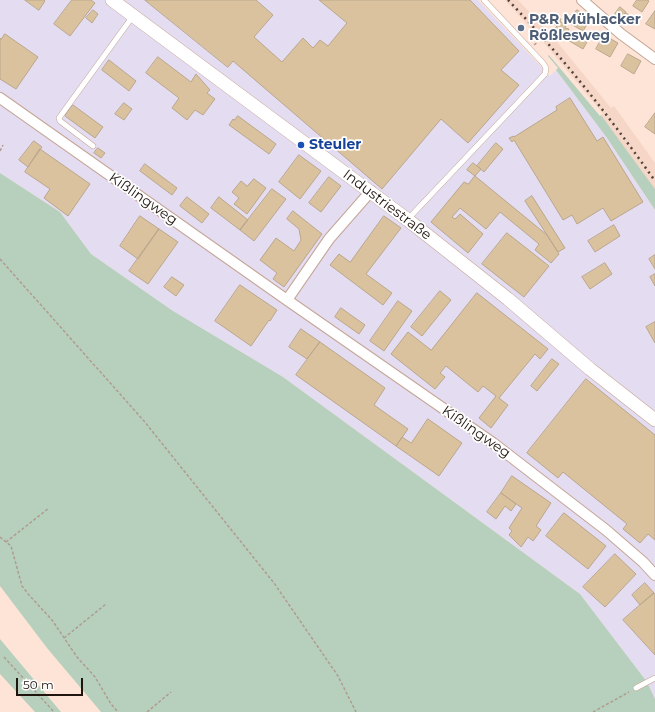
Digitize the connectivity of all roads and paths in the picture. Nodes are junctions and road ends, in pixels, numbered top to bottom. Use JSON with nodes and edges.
{"nodes":[{"id":1,"x":112,"y":0,"type":"edge"},
{"id":2,"x":484,"y":0,"type":"edge"},
{"id":3,"x":582,"y":0,"type":"edge"},
{"id":4,"x":134,"y":16,"type":"junction"},
{"id":5,"x":655,"y":59,"type":"edge"},
{"id":6,"x":0,"y":98,"type":"edge"},
{"id":7,"x":3,"y":146,"type":"dead end"},
{"id":8,"x":93,"y":146,"type":"dead end"},
{"id":9,"x":0,"y":151,"type":"edge"},
{"id":10,"x":371,"y":192,"type":"junction"},
{"id":11,"x":408,"y":220,"type":"junction"},
{"id":12,"x":0,"y":259,"type":"edge"},
{"id":13,"x":286,"y":300,"type":"junction"},
{"id":14,"x":655,"y":420,"type":"edge"},
{"id":15,"x":49,"y":508,"type":"dead end"},
{"id":16,"x":0,"y":537,"type":"edge"},
{"id":17,"x":6,"y":542,"type":"junction"},
{"id":18,"x":655,"y":575,"type":"edge"},
{"id":19,"x":106,"y":604,"type":"dead end"},
{"id":20,"x":64,"y":638,"type":"junction"},
{"id":21,"x":4,"y":657,"type":"dead end"},
{"id":22,"x":655,"y":678,"type":"edge"},
{"id":23,"x":636,"y":688,"type":"joint"},
{"id":24,"x":171,"y":692,"type":"dead end"},
{"id":25,"x":54,"y":712,"type":"edge"},
{"id":26,"x":118,"y":712,"type":"edge"},
{"id":27,"x":146,"y":712,"type":"edge"},
{"id":28,"x":356,"y":712,"type":"edge"},
{"id":29,"x":593,"y":712,"type":"edge"}],
"edges":[{"from":1,"to":4,"type":"street","name":"Industriestraße"},
{"from":2,"to":11,"type":"lane"},
{"from":3,"to":5,"type":"street"},
{"from":4,"to":8,"type":"lane"},
{"from":4,"to":10,"type":"street","name":"Industriestraße"},
{"from":6,"to":13,"type":"street","name":"Kißlingweg"},
{"from":7,"to":9,"type":"path"},
{"from":10,"to":11,"type":"street","name":"Industriestraße"},
{"from":10,"to":13,"type":"street"},
{"from":11,"to":14,"type":"street","name":"Industriestraße"},
{"from":12,"to":28,"type":"path"},
{"from":13,"to":18,"type":"street","name":"Kißlingweg"},
{"from":15,"to":17,"type":"path"},
{"from":16,"to":17,"type":"path"},
{"from":17,"to":20,"type":"path"},
{"from":19,"to":20,"type":"path"},
{"from":20,"to":26,"type":"path"},
{"from":21,"to":25,"type":"path"},
{"from":22,"to":23,"type":"lane"},
{"from":23,"to":29,"type":"path"},
{"from":24,"to":27,"type":"path"}]}
